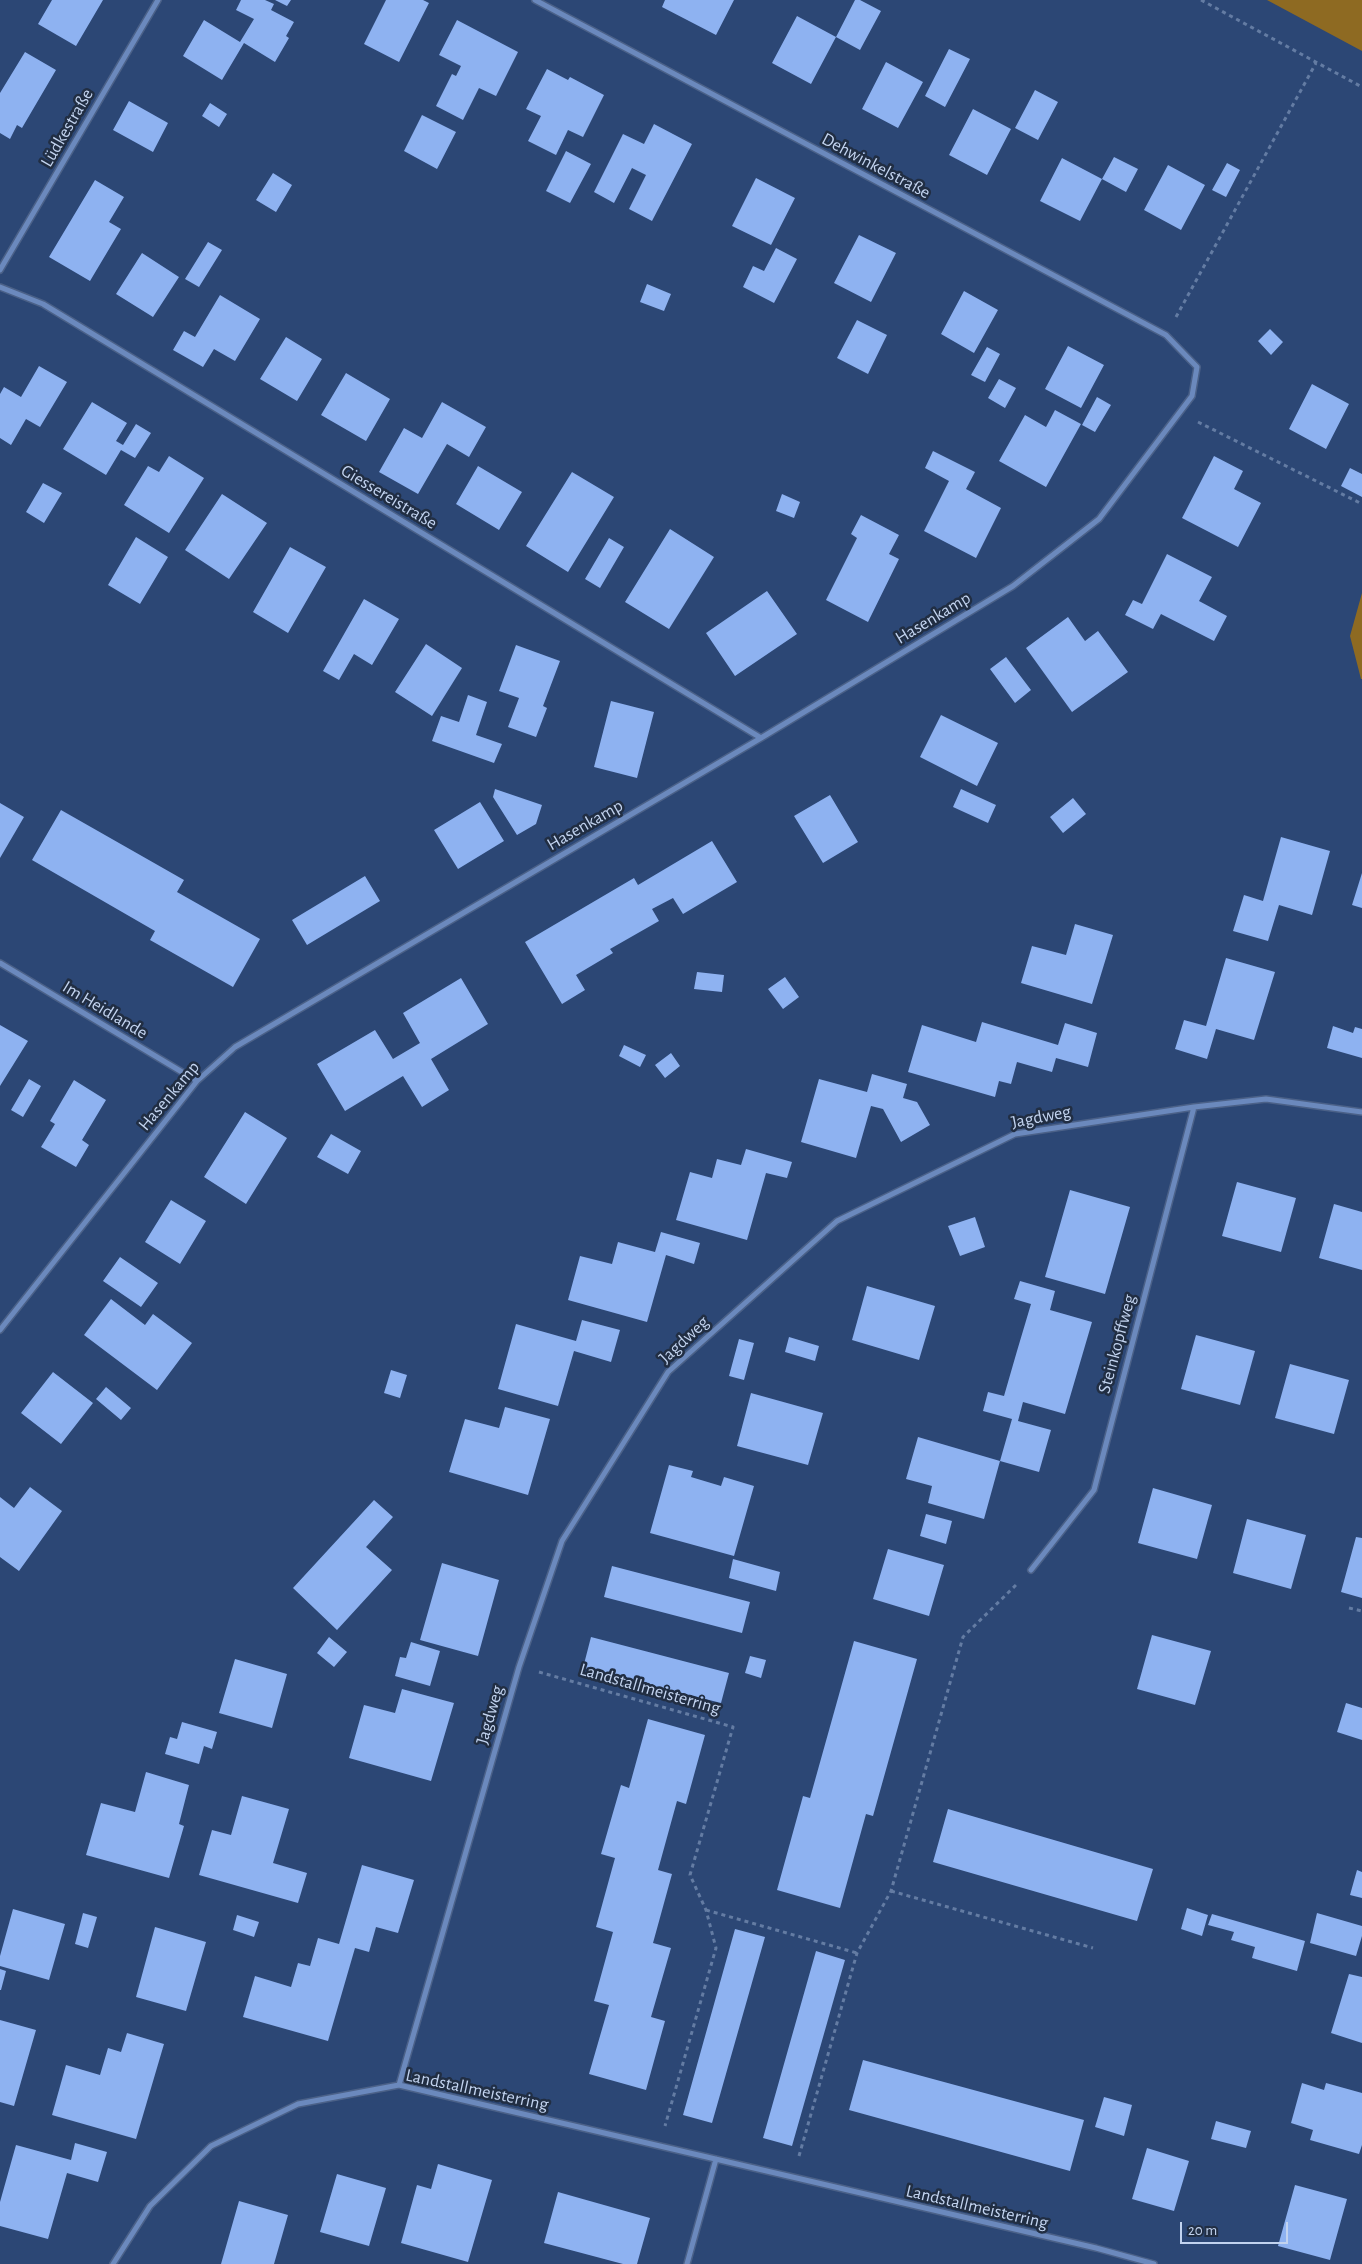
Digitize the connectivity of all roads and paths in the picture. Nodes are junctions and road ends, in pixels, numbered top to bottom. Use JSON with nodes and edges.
{"nodes":[{"id":1,"x":158,"y":0,"type":"edge"},
{"id":2,"x":535,"y":0,"type":"edge"},
{"id":3,"x":1201,"y":0,"type":"edge"},
{"id":4,"x":1316,"y":62,"type":"junction"},
{"id":5,"x":1362,"y":87,"type":"edge"},
{"id":6,"x":0,"y":270,"type":"edge"},
{"id":7,"x":0,"y":287,"type":"edge"},
{"id":8,"x":1166,"y":335,"type":"junction"},
{"id":9,"x":1197,"y":367,"type":"joint"},
{"id":10,"x":1179,"y":412,"type":"junction"},
{"id":11,"x":1362,"y":504,"type":"edge"},
{"id":12,"x":760,"y":738,"type":"junction"},
{"id":13,"x":0,"y":963,"type":"edge"},
{"id":14,"x":197,"y":1081,"type":"junction"},
{"id":15,"x":1194,"y":1107,"type":"junction"},
{"id":16,"x":1362,"y":1112,"type":"edge"},
{"id":17,"x":0,"y":1330,"type":"edge"},
{"id":18,"x":1031,"y":1570,"type":"joint"},
{"id":19,"x":1349,"y":1608,"type":"dead end"},
{"id":20,"x":1362,"y":1611,"type":"edge"},
{"id":21,"x":519,"y":1667,"type":"junction"},
{"id":22,"x":891,"y":1891,"type":"junction"},
{"id":23,"x":706,"y":1910,"type":"junction"},
{"id":24,"x":1093,"y":1948,"type":"dead end"},
{"id":25,"x":857,"y":1953,"type":"junction"},
{"id":26,"x":398,"y":2085,"type":"junction"},
{"id":27,"x":660,"y":2146,"type":"junction"},
{"id":28,"x":716,"y":2159,"type":"junction"},
{"id":29,"x":793,"y":2178,"type":"junction"},
{"id":30,"x":114,"y":2264,"type":"edge"},
{"id":31,"x":686,"y":2264,"type":"edge"},
{"id":32,"x":1154,"y":2264,"type":"edge"}],
"edges":[{"from":1,"to":6,"type":"street","name":"Lüdkestraße"},
{"from":2,"to":8,"type":"street","name":"Dehwinkelstraße"},
{"from":3,"to":4,"type":"path"},
{"from":4,"to":5,"type":"path"},
{"from":4,"to":8,"type":"path"},
{"from":7,"to":12,"type":"street","name":"Giessereistraße"},
{"from":8,"to":9,"type":"street","name":"Dehwinkelstraße"},
{"from":9,"to":10,"type":"street","name":"Hasenkamp"},
{"from":10,"to":11,"type":"path"},
{"from":10,"to":12,"type":"street","name":"Hasenkamp"},
{"from":12,"to":14,"type":"street","name":"Hasenkamp"},
{"from":13,"to":14,"type":"street","name":"Im Heidlande"},
{"from":14,"to":17,"type":"street","name":"Hasenkamp"},
{"from":15,"to":16,"type":"street","name":"Jagdweg"},
{"from":15,"to":18,"type":"street","name":"Steinkopffweg"},
{"from":15,"to":21,"type":"street","name":"Jagdweg"},
{"from":18,"to":22,"type":"path"},
{"from":19,"to":20,"type":"path"},
{"from":21,"to":23,"type":"path","name":"Landstallmeisterring"},
{"from":21,"to":26,"type":"street","name":"Jagdweg"},
{"from":22,"to":24,"type":"path"},
{"from":22,"to":25,"type":"path"},
{"from":23,"to":25,"type":"path"},
{"from":23,"to":27,"type":"path","name":"Landstallmeisterring"},
{"from":25,"to":29,"type":"path"},
{"from":26,"to":27,"type":"street","name":"Landstallmeisterring"},
{"from":26,"to":30,"type":"street","name":"Landstallmeisterring"},
{"from":27,"to":28,"type":"street","name":"Landstallmeisterring"},
{"from":28,"to":29,"type":"street","name":"Landstallmeisterring"},
{"from":28,"to":31,"type":"street"},
{"from":29,"to":32,"type":"street","name":"Landstallmeisterring"}]}
